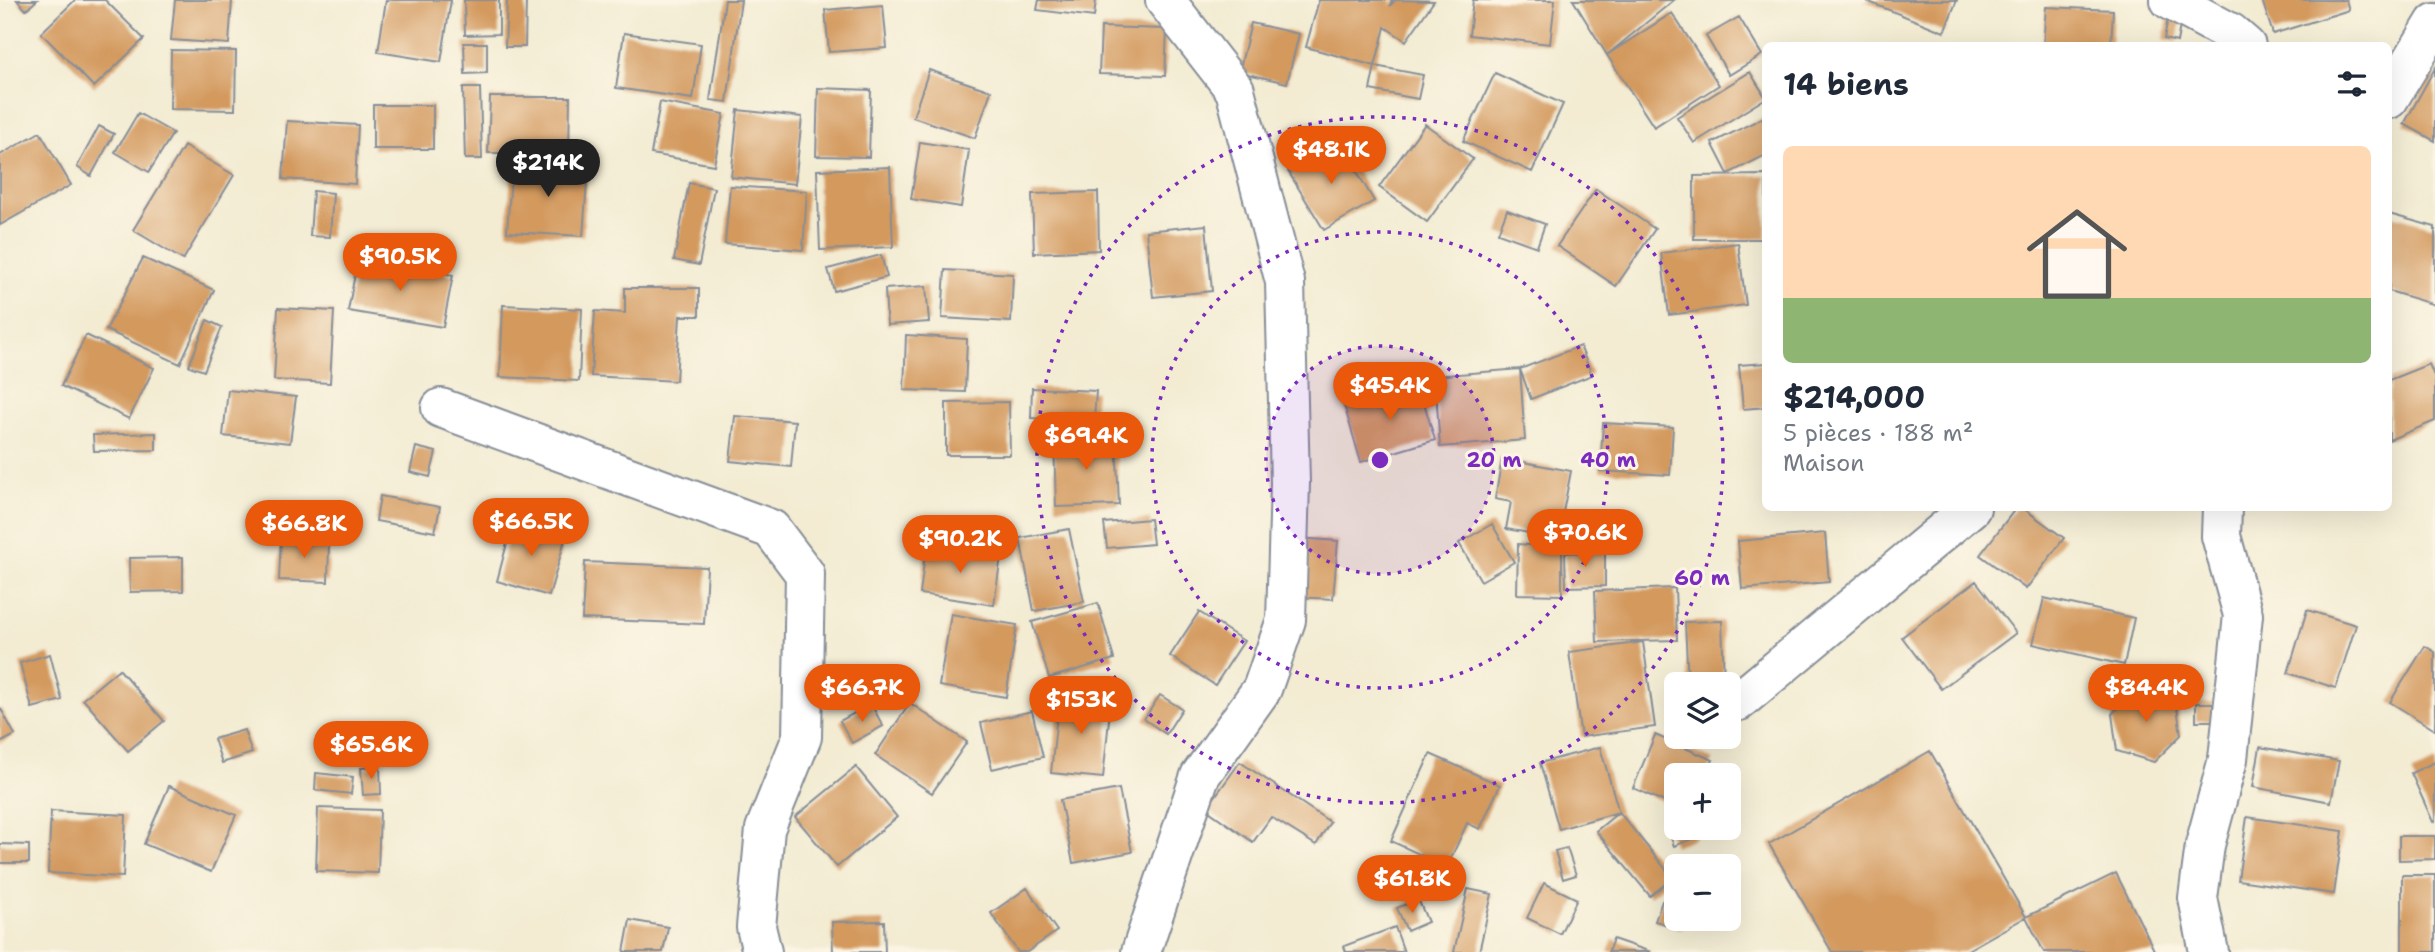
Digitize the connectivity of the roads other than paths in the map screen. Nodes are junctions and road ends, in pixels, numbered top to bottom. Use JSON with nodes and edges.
{"nodes":[{"id":1,"x":1165,"y":0,"type":"edge"},
{"id":2,"x":2170,"y":0,"type":"edge"},
{"id":3,"x":2435,"y":23,"type":"edge"},
{"id":4,"x":2241,"y":42,"type":"edge"},
{"id":5,"x":2392,"y":94,"type":"edge"},
{"id":6,"x":442,"y":408,"type":"dead end"},
{"id":7,"x":1967,"y":511,"type":"edge"},
{"id":8,"x":2222,"y":511,"type":"edge"},
{"id":9,"x":1741,"y":699,"type":"edge"},
{"id":10,"x":762,"y":952,"type":"edge"},
{"id":11,"x":1141,"y":952,"type":"edge"},
{"id":12,"x":2208,"y":952,"type":"edge"}],
"edges":[{"from":1,"to":11,"type":"street"},
{"from":2,"to":4,"type":"street"},
{"from":3,"to":5,"type":"street"},
{"from":6,"to":10,"type":"street"},
{"from":7,"to":9,"type":"street"},
{"from":8,"to":12,"type":"street"}]}
